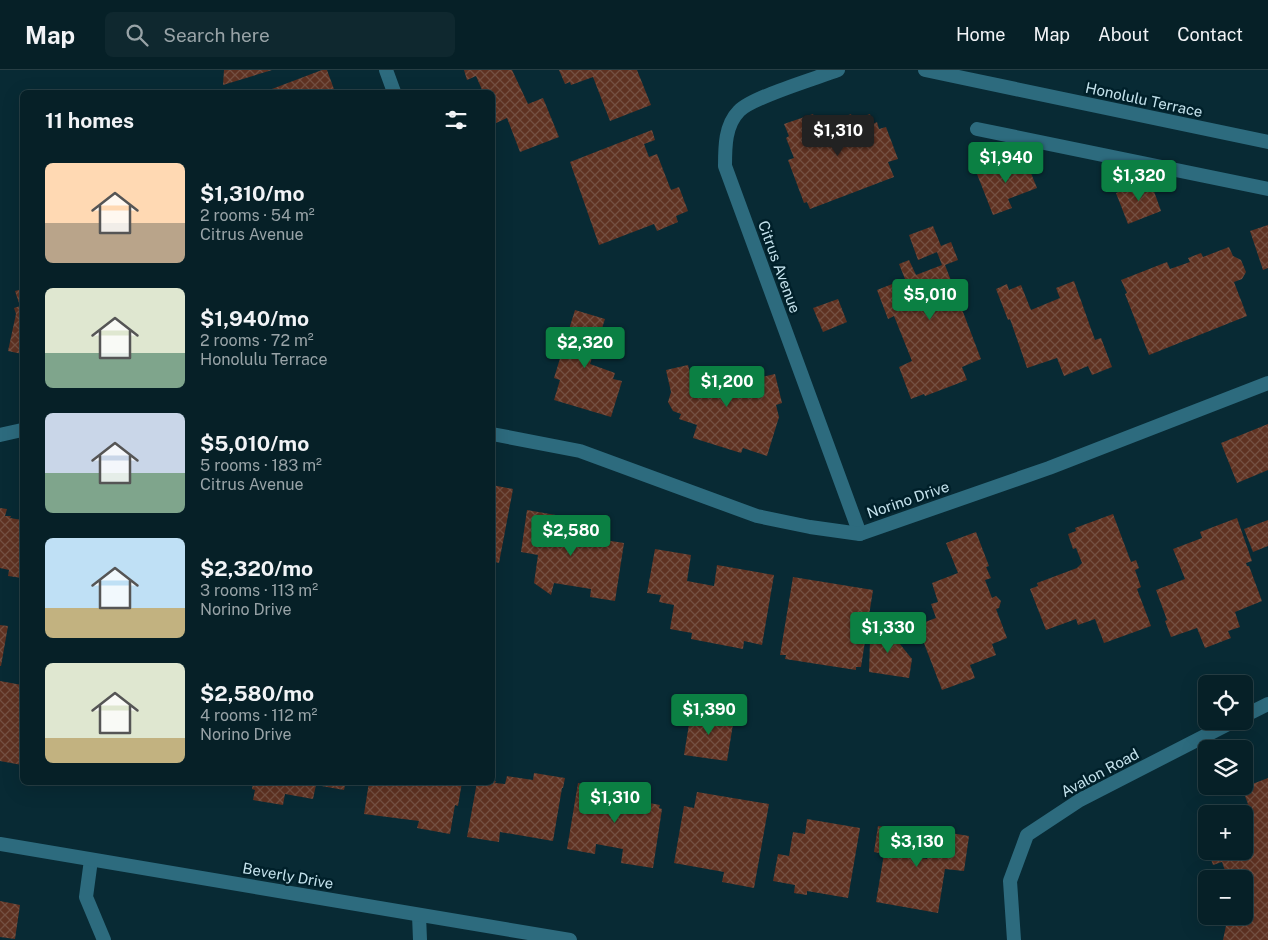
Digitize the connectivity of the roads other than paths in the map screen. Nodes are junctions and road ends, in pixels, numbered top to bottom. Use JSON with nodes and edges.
{"nodes":[{"id":1,"x":386,"y":70,"type":"edge"},
{"id":2,"x":838,"y":70,"type":"edge"},
{"id":3,"x":925,"y":70,"type":"edge"},
{"id":4,"x":393,"y":90,"type":"edge"},
{"id":5,"x":977,"y":129,"type":"dead end"},
{"id":6,"x":1268,"y":142,"type":"edge"},
{"id":7,"x":1268,"y":189,"type":"edge"},
{"id":8,"x":1268,"y":384,"type":"edge"},
{"id":9,"x":20,"y":430,"type":"edge"},
{"id":10,"x":0,"y":435,"type":"edge"},
{"id":11,"x":495,"y":435,"type":"edge"},
{"id":12,"x":860,"y":534,"type":"junction"},
{"id":13,"x":1268,"y":704,"type":"edge"},
{"id":14,"x":1253,"y":712,"type":"edge"},
{"id":15,"x":1216,"y":730,"type":"edge"},
{"id":16,"x":0,"y":844,"type":"edge"},
{"id":17,"x":91,"y":860,"type":"junction"},
{"id":18,"x":419,"y":915,"type":"junction"},
{"id":19,"x":104,"y":940,"type":"edge"},
{"id":20,"x":420,"y":940,"type":"edge"},
{"id":21,"x":570,"y":940,"type":"edge"},
{"id":22,"x":1014,"y":940,"type":"edge"}],
"edges":[{"from":1,"to":4,"type":"street"},
{"from":2,"to":12,"type":"street","name":"Citrus Avenue"},
{"from":3,"to":6,"type":"street","name":"Honolulu Terrace"},
{"from":5,"to":7,"type":"street"},
{"from":8,"to":12,"type":"street","name":"Norino Drive"},
{"from":9,"to":10,"type":"street"},
{"from":11,"to":12,"type":"street","name":"Norino Drive"},
{"from":13,"to":14,"type":"street"},
{"from":15,"to":22,"type":"street","name":"Avalon Road"},
{"from":16,"to":17,"type":"street","name":"Beverly Drive"},
{"from":17,"to":18,"type":"street","name":"Beverly Drive"},
{"from":17,"to":19,"type":"street"},
{"from":18,"to":20,"type":"street"},
{"from":18,"to":21,"type":"street","name":"Beverly Drive"}]}
